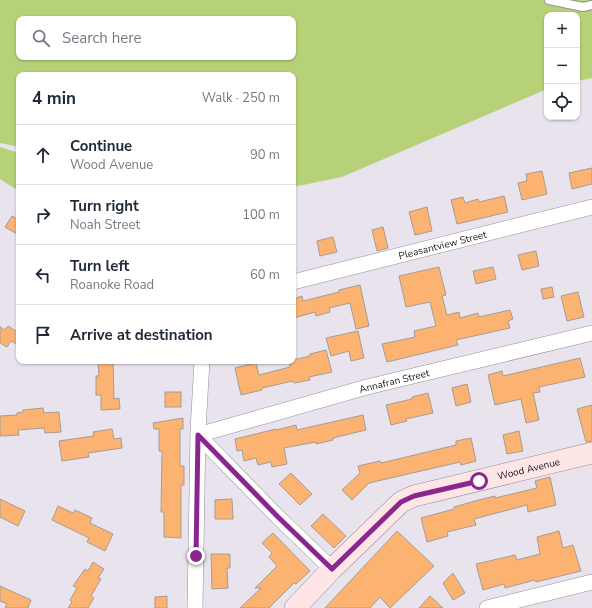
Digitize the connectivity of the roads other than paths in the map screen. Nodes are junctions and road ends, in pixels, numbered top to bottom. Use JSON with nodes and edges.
{"nodes":[{"id":1,"x":549,"y":0,"type":"edge"},
{"id":2,"x":592,"y":5,"type":"edge"},
{"id":3,"x":592,"y":207,"type":"edge"},
{"id":4,"x":296,"y":281,"type":"edge"},
{"id":5,"x":592,"y":333,"type":"edge"},
{"id":6,"x":202,"y":364,"type":"edge"},
{"id":7,"x":198,"y":435,"type":"junction"},
{"id":8,"x":592,"y":452,"type":"edge"},
{"id":9,"x":332,"y":569,"type":"junction"},
{"id":10,"x":592,"y":582,"type":"edge"},
{"id":11,"x":195,"y":608,"type":"edge"},
{"id":12,"x":295,"y":608,"type":"edge"},
{"id":13,"x":487,"y":608,"type":"edge"}],
"edges":[{"from":1,"to":2,"type":"lane"},
{"from":3,"to":4,"type":"street","name":"Pleasantview Street"},
{"from":5,"to":7,"type":"street","name":"Annafran Street"},
{"from":6,"to":7,"type":"street"},
{"from":7,"to":9,"type":"street"},
{"from":7,"to":11,"type":"street"},
{"from":8,"to":9,"type":"main road","name":"Wood Avenue"},
{"from":9,"to":12,"type":"main road","name":"Wood Avenue"},
{"from":10,"to":13,"type":"street"}]}
